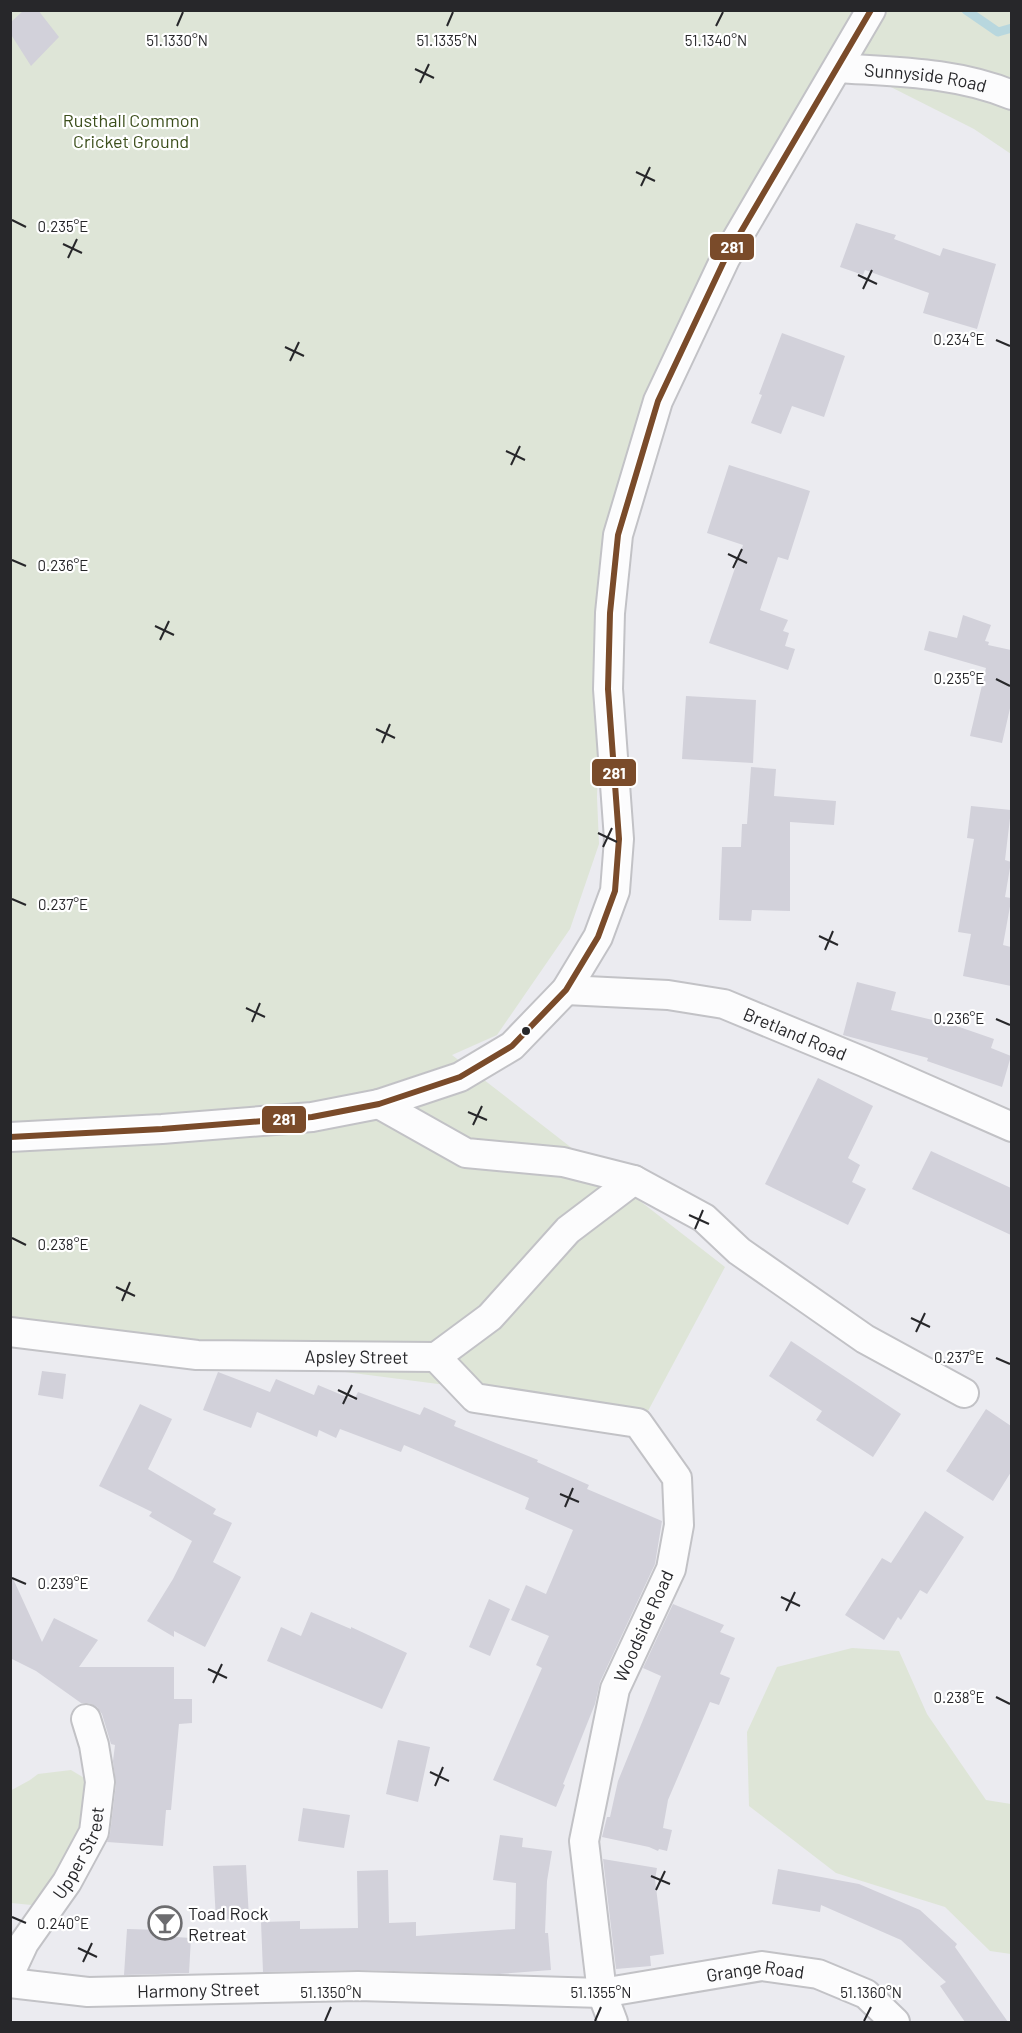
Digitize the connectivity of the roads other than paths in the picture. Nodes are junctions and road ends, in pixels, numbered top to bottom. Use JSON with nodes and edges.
{"nodes":[{"id":1,"x":871,"y":10,"type":"edge"},
{"id":2,"x":838,"y":68,"type":"junction"},
{"id":3,"x":1011,"y":95,"type":"edge"},
{"id":4,"x":566,"y":990,"type":"junction"},
{"id":5,"x":379,"y":1104,"type":"junction"},
{"id":6,"x":1011,"y":1128,"type":"edge"},
{"id":7,"x":10,"y":1137,"type":"edge"},
{"id":8,"x":634,"y":1180,"type":"junction"},
{"id":9,"x":10,"y":1332,"type":"edge"},
{"id":10,"x":436,"y":1357,"type":"junction"},
{"id":11,"x":964,"y":1393,"type":"dead end"},
{"id":12,"x":86,"y":1719,"type":"dead end"},
{"id":13,"x":10,"y":1972,"type":"edge"},
{"id":14,"x":10,"y":1983,"type":"edge"},
{"id":15,"x":602,"y":1993,"type":"junction"},
{"id":16,"x":613,"y":2022,"type":"edge"},
{"id":17,"x":896,"y":2022,"type":"edge"}],
"edges":[{"from":1,"to":2,"type":"street"},
{"from":2,"to":3,"type":"street","name":"Sunnyside Road"},
{"from":2,"to":4,"type":"street"},
{"from":4,"to":5,"type":"street"},
{"from":4,"to":6,"type":"street","name":"Bretland Road"},
{"from":5,"to":7,"type":"street"},
{"from":5,"to":8,"type":"street"},
{"from":8,"to":10,"type":"street"},
{"from":8,"to":11,"type":"street"},
{"from":9,"to":10,"type":"street","name":"Apsley Street"},
{"from":10,"to":15,"type":"street","name":"Woodside Road"},
{"from":12,"to":13,"type":"street","name":"Upper Street"},
{"from":14,"to":15,"type":"street","name":"Harmony Street"},
{"from":15,"to":16,"type":"street","name":"Woodside Road"},
{"from":15,"to":17,"type":"street","name":"Grange Road"}]}
